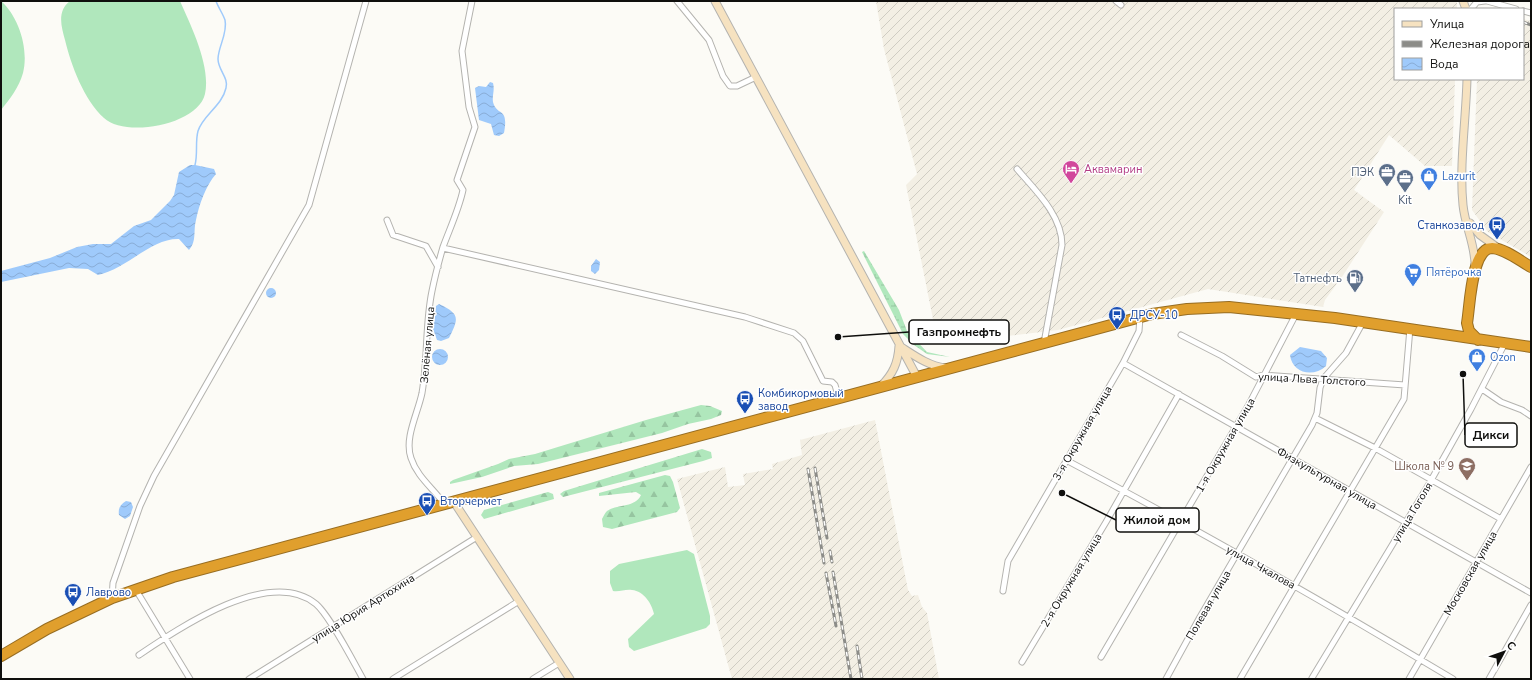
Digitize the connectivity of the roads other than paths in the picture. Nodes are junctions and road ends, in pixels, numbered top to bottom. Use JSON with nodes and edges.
{"nodes":[{"id":1,"x":366,"y":1,"type":"edge"},
{"id":2,"x":472,"y":1,"type":"edge"},
{"id":3,"x":677,"y":1,"type":"edge"},
{"id":4,"x":715,"y":1,"type":"edge"},
{"id":5,"x":1486,"y":1,"type":"edge"},
{"id":6,"x":1472,"y":8,"type":"edge"},
{"id":7,"x":1512,"y":8,"type":"edge"},
{"id":8,"x":756,"y":77,"type":"junction"},
{"id":9,"x":1467,"y":80,"type":"edge"},
{"id":10,"x":1017,"y":169,"type":"dead end"},
{"id":11,"x":1463,"y":206,"type":"junction"},
{"id":12,"x":387,"y":220,"type":"dead end"},
{"id":13,"x":443,"y":248,"type":"junction"},
{"id":14,"x":1502,"y":250,"type":"junction"},
{"id":15,"x":438,"y":267,"type":"junction"},
{"id":16,"x":1475,"y":267,"type":"junction"},
{"id":17,"x":1531,"y":267,"type":"edge"},
{"id":18,"x":1296,"y":313,"type":"junction"},
{"id":19,"x":1140,"y":317,"type":"junction"},
{"id":20,"x":1363,"y":322,"type":"junction"},
{"id":21,"x":1467,"y":323,"type":"junction"},
{"id":22,"x":1410,"y":328,"type":"junction"},
{"id":23,"x":1181,"y":335,"type":"dead end"},
{"id":24,"x":1453,"y":336,"type":"junction"},
{"id":25,"x":1478,"y":340,"type":"junction"},
{"id":26,"x":1044,"y":343,"type":"junction"},
{"id":27,"x":1505,"y":343,"type":"junction"},
{"id":28,"x":899,"y":346,"type":"junction"},
{"id":29,"x":1531,"y":347,"type":"edge"},
{"id":30,"x":1123,"y":362,"type":"junction"},
{"id":31,"x":951,"y":368,"type":"junction"},
{"id":32,"x":1263,"y":376,"type":"junction"},
{"id":33,"x":917,"y":377,"type":"junction"},
{"id":34,"x":1323,"y":380,"type":"junction"},
{"id":35,"x":1405,"y":384,"type":"junction"},
{"id":36,"x":880,"y":388,"type":"junction"},
{"id":37,"x":1482,"y":389,"type":"junction"},
{"id":38,"x":1179,"y":394,"type":"junction"},
{"id":39,"x":839,"y":399,"type":"junction"},
{"id":40,"x":1531,"y":416,"type":"edge"},
{"id":41,"x":1315,"y":418,"type":"junction"},
{"id":42,"x":1236,"y":426,"type":"junction"},
{"id":43,"x":1375,"y":448,"type":"junction"},
{"id":44,"x":1292,"y":459,"type":"junction"},
{"id":45,"x":1066,"y":460,"type":"junction"},
{"id":46,"x":1531,"y":467,"type":"edge"},
{"id":47,"x":1432,"y":480,"type":"junction"},
{"id":48,"x":1124,"y":490,"type":"junction"},
{"id":49,"x":1351,"y":490,"type":"junction"},
{"id":50,"x":450,"y":503,"type":"junction"},
{"id":51,"x":1501,"y":519,"type":"junction"},
{"id":52,"x":1181,"y":521,"type":"junction"},
{"id":53,"x":1405,"y":523,"type":"junction"},
{"id":54,"x":477,"y":537,"type":"junction"},
{"id":55,"x":1237,"y":554,"type":"junction"},
{"id":56,"x":1476,"y":563,"type":"junction"},
{"id":57,"x":1295,"y":585,"type":"junction"},
{"id":58,"x":136,"y":590,"type":"junction"},
{"id":59,"x":1003,"y":591,"type":"dead end"},
{"id":60,"x":1531,"y":593,"type":"edge"},
{"id":61,"x":112,"y":598,"type":"junction"},
{"id":62,"x":519,"y":601,"type":"junction"},
{"id":63,"x":1531,"y":606,"type":"edge"},
{"id":64,"x":1348,"y":617,"type":"junction"},
{"id":65,"x":332,"y":627,"type":"junction"},
{"id":66,"x":164,"y":638,"type":"junction"},
{"id":67,"x":139,"y":655,"type":"dead end"},
{"id":68,"x":1,"y":656,"type":"edge"},
{"id":69,"x":1101,"y":657,"type":"dead end"},
{"id":70,"x":1420,"y":660,"type":"junction"},
{"id":71,"x":1022,"y":662,"type":"dead end"},
{"id":72,"x":559,"y":663,"type":"junction"},
{"id":73,"x":1312,"y":678,"type":"dead end"},
{"id":74,"x":190,"y":679,"type":"edge"},
{"id":75,"x":249,"y":679,"type":"edge"},
{"id":76,"x":363,"y":679,"type":"edge"},
{"id":77,"x":393,"y":679,"type":"edge"},
{"id":78,"x":533,"y":679,"type":"edge"},
{"id":79,"x":570,"y":679,"type":"edge"},
{"id":80,"x":1166,"y":679,"type":"edge"},
{"id":81,"x":1240,"y":679,"type":"edge"},
{"id":82,"x":1409,"y":679,"type":"edge"},
{"id":83,"x":1453,"y":679,"type":"edge"},
{"id":84,"x":1489,"y":679,"type":"edge"}],
"edges":[{"from":1,"to":61,"type":"street"},
{"from":2,"to":13,"type":"street","name":"Зелёная улица"},
{"from":3,"to":8,"type":"street"},
{"from":4,"to":8,"type":"main road"},
{"from":5,"to":6,"type":"street"},
{"from":5,"to":7,"type":"street"},
{"from":8,"to":28,"type":"main road"},
{"from":9,"to":11,"type":"main road"},
{"from":10,"to":26,"type":"street"},
{"from":11,"to":14,"type":"main road"},
{"from":11,"to":16,"type":"main road"},
{"from":12,"to":15,"type":"street"},
{"from":13,"to":15,"type":"street","name":"Зелёная улица"},
{"from":13,"to":39,"type":"street"},
{"from":14,"to":16,"type":"highway"},
{"from":14,"to":17,"type":"highway"},
{"from":15,"to":50,"type":"street","name":"Зелёная улица"},
{"from":16,"to":21,"type":"highway"},
{"from":18,"to":19,"type":"highway"},
{"from":18,"to":20,"type":"highway"},
{"from":18,"to":32,"type":"street","name":"1-я Окружная улица"},
{"from":19,"to":26,"type":"highway"},
{"from":19,"to":30,"type":"street","name":"3-я Окружная улица"},
{"from":20,"to":22,"type":"highway"},
{"from":20,"to":34,"type":"street","name":"Полевая улица"},
{"from":21,"to":24,"type":"highway"},
{"from":21,"to":25,"type":"highway"},
{"from":22,"to":24,"type":"highway"},
{"from":22,"to":35,"type":"street"},
{"from":23,"to":32,"type":"street","name":"улица Льва Толстого"},
{"from":24,"to":25,"type":"highway"},
{"from":25,"to":27,"type":"highway"},
{"from":26,"to":31,"type":"highway"},
{"from":27,"to":29,"type":"highway"},
{"from":27,"to":37,"type":"street","name":"улица Гоголя"},
{"from":28,"to":31,"type":"main road"},
{"from":28,"to":33,"type":"main road"},
{"from":28,"to":36,"type":"main road"},
{"from":30,"to":38,"type":"street","name":"Физкультурная улица"},
{"from":30,"to":45,"type":"street","name":"3-я Окружная улица"},
{"from":31,"to":33,"type":"highway"},
{"from":32,"to":34,"type":"street","name":"улица Льва Толстого"},
{"from":32,"to":42,"type":"street","name":"1-я Окружная улица"},
{"from":33,"to":36,"type":"highway"},
{"from":34,"to":35,"type":"street","name":"улица Льва Толстого"},
{"from":34,"to":41,"type":"street","name":"Полевая улица"},
{"from":35,"to":43,"type":"street"},
{"from":36,"to":39,"type":"highway"},
{"from":37,"to":40,"type":"street"},
{"from":37,"to":47,"type":"street","name":"улица Гоголя"},
{"from":38,"to":42,"type":"street","name":"Физкультурная улица"},
{"from":38,"to":48,"type":"street","name":"2-я Окружная улица"},
{"from":39,"to":50,"type":"highway"},
{"from":41,"to":43,"type":"street"},
{"from":41,"to":44,"type":"street","name":"Полевая улица"},
{"from":42,"to":44,"type":"street","name":"Физкультурная улица"},
{"from":42,"to":52,"type":"street","name":"1-я Окружная улица"},
{"from":43,"to":47,"type":"street"},
{"from":43,"to":49,"type":"street"},
{"from":44,"to":49,"type":"street","name":"Физкультурная улица"},
{"from":44,"to":55,"type":"street","name":"Полевая улица"},
{"from":45,"to":48,"type":"street","name":"улица Чкалова"},
{"from":45,"to":59,"type":"street","name":"3-я Окружная улица"},
{"from":46,"to":51,"type":"street","name":"Московская улица"},
{"from":47,"to":51,"type":"street"},
{"from":47,"to":53,"type":"street","name":"улица Гоголя"},
{"from":48,"to":52,"type":"street","name":"улица Чкалова"},
{"from":48,"to":71,"type":"street","name":"2-я Окружная улица"},
{"from":49,"to":53,"type":"street","name":"Физкультурная улица"},
{"from":49,"to":57,"type":"street"},
{"from":50,"to":54,"type":"main road"},
{"from":50,"to":58,"type":"highway"},
{"from":51,"to":56,"type":"street","name":"Московская улица"},
{"from":52,"to":55,"type":"street","name":"улица Чкалова"},
{"from":52,"to":69,"type":"street","name":"1-я Окружная улица"},
{"from":53,"to":56,"type":"street","name":"Физкультурная улица"},
{"from":53,"to":64,"type":"street","name":"улица Гоголя"},
{"from":54,"to":62,"type":"main road"},
{"from":54,"to":65,"type":"street","name":"улица Юрия Артюхина"},
{"from":55,"to":57,"type":"street","name":"улица Чкалова"},
{"from":55,"to":80,"type":"street","name":"Полевая улица"},
{"from":56,"to":60,"type":"street","name":"Физкультурная улица"},
{"from":56,"to":70,"type":"street","name":"Московская улица"},
{"from":57,"to":64,"type":"street","name":"улица Чкалова"},
{"from":57,"to":81,"type":"street"},
{"from":58,"to":61,"type":"highway"},
{"from":58,"to":66,"type":"street"},
{"from":61,"to":68,"type":"highway"},
{"from":62,"to":72,"type":"main road"},
{"from":62,"to":77,"type":"street"},
{"from":63,"to":84,"type":"street"},
{"from":64,"to":70,"type":"street","name":"улица Чкалова"},
{"from":64,"to":73,"type":"street","name":"улица Гоголя"},
{"from":65,"to":66,"type":"street"},
{"from":65,"to":75,"type":"street","name":"улица Юрия Артюхина"},
{"from":65,"to":76,"type":"street"},
{"from":66,"to":67,"type":"street"},
{"from":66,"to":74,"type":"street"},
{"from":70,"to":82,"type":"street","name":"Московская улица"},
{"from":70,"to":83,"type":"street","name":"улица Чкалова"},
{"from":72,"to":78,"type":"street"},
{"from":72,"to":79,"type":"main road"}]}
